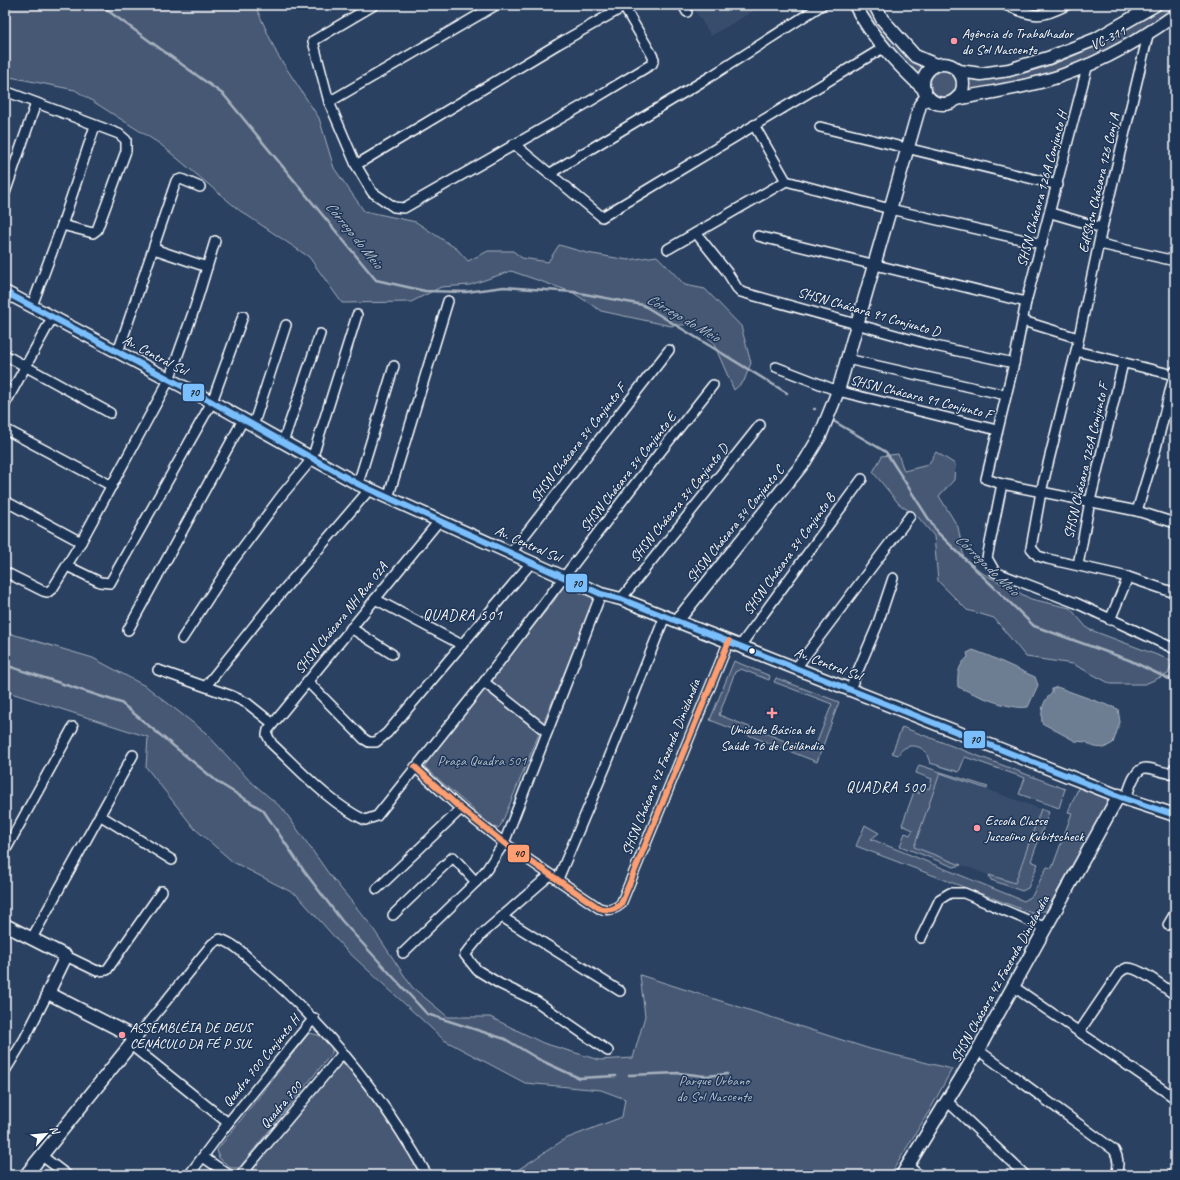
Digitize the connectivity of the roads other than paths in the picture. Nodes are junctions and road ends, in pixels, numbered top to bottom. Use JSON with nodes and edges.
{"nodes":[{"id":1,"x":374,"y":5,"type":"edge"},
{"id":2,"x":496,"y":5,"type":"edge"},
{"id":3,"x":822,"y":5,"type":"edge"},
{"id":4,"x":855,"y":5,"type":"edge"},
{"id":5,"x":875,"y":5,"type":"edge"},
{"id":6,"x":1005,"y":5,"type":"edge"},
{"id":7,"x":1067,"y":5,"type":"edge"},
{"id":8,"x":1155,"y":5,"type":"edge"},
{"id":9,"x":625,"y":6,"type":"edge"},
{"id":10,"x":1175,"y":15,"type":"edge"},
{"id":11,"x":1148,"y":34,"type":"junction"},
{"id":12,"x":883,"y":48,"type":"junction"},
{"id":13,"x":1088,"y":64,"type":"junction"},
{"id":14,"x":936,"y":65,"type":"junction"},
{"id":15,"x":959,"y":71,"type":"junction"},
{"id":16,"x":5,"y":92,"type":"edge"},
{"id":17,"x":927,"y":94,"type":"junction"},
{"id":18,"x":956,"y":99,"type":"junction"},
{"id":19,"x":330,"y":102,"type":"junction"},
{"id":20,"x":36,"y":103,"type":"junction"},
{"id":21,"x":754,"y":125,"type":"junction"},
{"id":22,"x":95,"y":126,"type":"junction"},
{"id":23,"x":820,"y":127,"type":"dead end"},
{"id":24,"x":514,"y":144,"type":"junction"},
{"id":25,"x":907,"y":150,"type":"junction"},
{"id":26,"x":356,"y":165,"type":"junction"},
{"id":27,"x":549,"y":174,"type":"junction"},
{"id":28,"x":786,"y":181,"type":"junction"},
{"id":29,"x":1058,"y":185,"type":"junction"},
{"id":30,"x":200,"y":187,"type":"dead end"},
{"id":31,"x":5,"y":193,"type":"edge"},
{"id":32,"x":890,"y":209,"type":"junction"},
{"id":33,"x":1051,"y":212,"type":"junction"},
{"id":34,"x":62,"y":226,"type":"junction"},
{"id":35,"x":1102,"y":228,"type":"junction"},
{"id":36,"x":696,"y":233,"type":"junction"},
{"id":37,"x":758,"y":236,"type":"dead end"},
{"id":38,"x":215,"y":241,"type":"dead end"},
{"id":39,"x":1042,"y":244,"type":"junction"},
{"id":40,"x":1100,"y":244,"type":"junction"},
{"id":41,"x":668,"y":248,"type":"dead end"},
{"id":42,"x":154,"y":249,"type":"junction"},
{"id":43,"x":1175,"y":260,"type":"edge"},
{"id":44,"x":874,"y":264,"type":"junction"},
{"id":45,"x":207,"y":267,"type":"junction"},
{"id":46,"x":5,"y":292,"type":"edge"},
{"id":47,"x":448,"y":301,"type":"dead end"},
{"id":48,"x":1026,"y":302,"type":"junction"},
{"id":49,"x":32,"y":306,"type":"junction"},
{"id":50,"x":356,"y":315,"type":"dead end"},
{"id":51,"x":243,"y":316,"type":"dead end"},
{"id":52,"x":52,"y":318,"type":"junction"},
{"id":53,"x":1023,"y":321,"type":"junction"},
{"id":54,"x":857,"y":323,"type":"junction"},
{"id":55,"x":286,"y":325,"type":"dead end"},
{"id":56,"x":320,"y":334,"type":"dead end"},
{"id":57,"x":1078,"y":338,"type":"junction"},
{"id":58,"x":669,"y":350,"type":"dead end"},
{"id":59,"x":1076,"y":351,"type":"junction"},
{"id":60,"x":118,"y":352,"type":"junction"},
{"id":61,"x":5,"y":355,"type":"edge"},
{"id":62,"x":847,"y":359,"type":"junction"},
{"id":63,"x":1014,"y":363,"type":"junction"},
{"id":64,"x":1123,"y":363,"type":"junction"},
{"id":65,"x":394,"y":366,"type":"dead end"},
{"id":66,"x":26,"y":367,"type":"junction"},
{"id":67,"x":776,"y":367,"type":"dead end"},
{"id":68,"x":1174,"y":373,"type":"edge"},
{"id":69,"x":169,"y":380,"type":"junction"},
{"id":70,"x":713,"y":385,"type":"dead end"},
{"id":71,"x":838,"y":391,"type":"junction"},
{"id":72,"x":1006,"y":395,"type":"junction"},
{"id":73,"x":212,"y":402,"type":"junction"},
{"id":74,"x":5,"y":404,"type":"edge"},
{"id":75,"x":110,"y":413,"type":"dead end"},
{"id":76,"x":248,"y":423,"type":"junction"},
{"id":77,"x":760,"y":425,"type":"dead end"},
{"id":78,"x":5,"y":429,"type":"edge"},
{"id":79,"x":997,"y":430,"type":"junction"},
{"id":80,"x":283,"y":442,"type":"junction"},
{"id":81,"x":312,"y":459,"type":"junction"},
{"id":82,"x":862,"y":479,"type":"dead end"},
{"id":83,"x":358,"y":484,"type":"junction"},
{"id":84,"x":1002,"y":484,"type":"junction"},
{"id":85,"x":112,"y":486,"type":"junction"},
{"id":86,"x":369,"y":490,"type":"junction"},
{"id":87,"x":1041,"y":492,"type":"junction"},
{"id":88,"x":388,"y":498,"type":"junction"},
{"id":89,"x":5,"y":501,"type":"edge"},
{"id":90,"x":1090,"y":501,"type":"junction"},
{"id":91,"x":1137,"y":511,"type":"junction"},
{"id":92,"x":910,"y":516,"type":"dead end"},
{"id":93,"x":439,"y":521,"type":"junction"},
{"id":94,"x":1175,"y":522,"type":"edge"},
{"id":95,"x":81,"y":542,"type":"junction"},
{"id":96,"x":510,"y":554,"type":"junction"},
{"id":97,"x":531,"y":563,"type":"junction"},
{"id":98,"x":1078,"y":565,"type":"junction"},
{"id":99,"x":67,"y":566,"type":"junction"},
{"id":100,"x":5,"y":572,"type":"edge"},
{"id":101,"x":565,"y":577,"type":"junction"},
{"id":102,"x":1128,"y":577,"type":"junction"},
{"id":103,"x":893,"y":578,"type":"dead end"},
{"id":104,"x":1175,"y":593,"type":"edge"},
{"id":105,"x":601,"y":594,"type":"junction"},
{"id":106,"x":375,"y":599,"type":"junction"},
{"id":107,"x":621,"y":599,"type":"junction"},
{"id":108,"x":665,"y":616,"type":"junction"},
{"id":109,"x":1110,"y":620,"type":"junction"},
{"id":110,"x":677,"y":621,"type":"junction"},
{"id":111,"x":351,"y":628,"type":"junction"},
{"id":112,"x":128,"y":630,"type":"dead end"},
{"id":113,"x":182,"y":639,"type":"dead end"},
{"id":114,"x":734,"y":643,"type":"junction"},
{"id":115,"x":462,"y":645,"type":"junction"},
{"id":116,"x":1175,"y":649,"type":"edge"},
{"id":117,"x":392,"y":654,"type":"dead end"},
{"id":118,"x":796,"y":668,"type":"junction"},
{"id":119,"x":158,"y":670,"type":"dead end"},
{"id":120,"x":307,"y":681,"type":"junction"},
{"id":121,"x":484,"y":682,"type":"junction"},
{"id":122,"x":206,"y":686,"type":"junction"},
{"id":123,"x":850,"y":689,"type":"junction"},
{"id":124,"x":272,"y":723,"type":"junction"},
{"id":125,"x":73,"y":727,"type":"dead end"},
{"id":126,"x":547,"y":732,"type":"junction"},
{"id":127,"x":267,"y":735,"type":"joint"},
{"id":128,"x":133,"y":755,"type":"dead end"},
{"id":129,"x":415,"y":767,"type":"junction"},
{"id":130,"x":1175,"y":767,"type":"edge"},
{"id":131,"x":1122,"y":797,"type":"junction"},
{"id":132,"x":461,"y":809,"type":"junction"},
{"id":133,"x":1175,"y":815,"type":"edge"},
{"id":134,"x":101,"y":816,"type":"junction"},
{"id":135,"x":504,"y":843,"type":"junction"},
{"id":136,"x":5,"y":851,"type":"edge"},
{"id":137,"x":172,"y":860,"type":"dead end"},
{"id":138,"x":554,"y":877,"type":"junction"},
{"id":139,"x":476,"y":882,"type":"junction"},
{"id":140,"x":377,"y":889,"type":"dead end"},
{"id":141,"x":162,"y":892,"type":"dead end"},
{"id":142,"x":1175,"y":912,"type":"edge"},
{"id":143,"x":393,"y":915,"type":"dead end"},
{"id":144,"x":502,"y":917,"type":"junction"},
{"id":145,"x":5,"y":925,"type":"edge"},
{"id":146,"x":1168,"y":925,"type":"dead end"},
{"id":147,"x":1046,"y":928,"type":"junction"},
{"id":148,"x":32,"y":938,"type":"junction"},
{"id":149,"x":921,"y":938,"type":"dead end"},
{"id":150,"x":403,"y":953,"type":"dead end"},
{"id":151,"x":66,"y":956,"type":"junction"},
{"id":152,"x":1014,"y":987,"type":"junction"},
{"id":153,"x":620,"y":991,"type":"dead end"},
{"id":154,"x":48,"y":993,"type":"junction"},
{"id":155,"x":1175,"y":995,"type":"edge"},
{"id":156,"x":314,"y":1018,"type":"junction"},
{"id":157,"x":1079,"y":1032,"type":"junction"},
{"id":158,"x":133,"y":1041,"type":"junction"},
{"id":159,"x":978,"y":1050,"type":"junction"},
{"id":160,"x":608,"y":1051,"type":"dead end"},
{"id":161,"x":343,"y":1053,"type":"junction"},
{"id":162,"x":5,"y":1069,"type":"edge"},
{"id":163,"x":1175,"y":1098,"type":"edge"},
{"id":164,"x":947,"y":1101,"type":"junction"},
{"id":165,"x":228,"y":1123,"type":"junction"},
{"id":166,"x":42,"y":1156,"type":"junction"},
{"id":167,"x":203,"y":1157,"type":"junction"},
{"id":168,"x":905,"y":1171,"type":"edge"},
{"id":169,"x":1175,"y":1172,"type":"edge"},
{"id":170,"x":426,"y":1174,"type":"edge"},
{"id":171,"x":26,"y":1175,"type":"edge"},
{"id":172,"x":67,"y":1175,"type":"edge"},
{"id":173,"x":189,"y":1175,"type":"edge"},
{"id":174,"x":229,"y":1175,"type":"edge"},
{"id":175,"x":241,"y":1175,"type":"edge"},
{"id":176,"x":919,"y":1175,"type":"edge"},
{"id":177,"x":1025,"y":1175,"type":"edge"},
{"id":178,"x":1116,"y":1175,"type":"edge"},
{"id":179,"x":1172,"y":1175,"type":"edge"}],
"edges":[{"from":1,"to":19,"type":"street"},
{"from":2,"to":19,"type":"street"},
{"from":3,"to":27,"type":"street"},
{"from":4,"to":12,"type":"street"},
{"from":5,"to":14,"type":"street"},
{"from":6,"to":7,"type":"street"},
{"from":8,"to":15,"type":"street","name":"VC-311"},
{"from":9,"to":24,"type":"street"},
{"from":9,"to":26,"type":"street"},
{"from":10,"to":11,"type":"street","name":"VC-311"},
{"from":11,"to":13,"type":"street","name":"VC-311"},
{"from":11,"to":35,"type":"street","name":"EdfShsn Chácara 126 Conj A"},
{"from":12,"to":17,"type":"street"},
{"from":12,"to":21,"type":"street"},
{"from":13,"to":18,"type":"street","name":"VC-311"},
{"from":13,"to":29,"type":"street","name":"SHSN Chácara 126A Conjunto H"},
{"from":14,"to":15,"type":"street"},
{"from":14,"to":17,"type":"street"},
{"from":15,"to":18,"type":"street"},
{"from":16,"to":20,"type":"street"},
{"from":17,"to":18,"type":"street"},
{"from":17,"to":25,"type":"street","name":"SHSN Chácara 34 Conjunto C"},
{"from":19,"to":26,"type":"street"},
{"from":20,"to":22,"type":"street"},
{"from":20,"to":31,"type":"street"},
{"from":21,"to":27,"type":"street"},
{"from":21,"to":28,"type":"street"},
{"from":22,"to":34,"type":"street"},
{"from":22,"to":34,"type":"street"},
{"from":23,"to":25,"type":"street"},
{"from":24,"to":26,"type":"street"},
{"from":24,"to":27,"type":"street"},
{"from":25,"to":29,"type":"street"},
{"from":25,"to":32,"type":"street","name":"SHSN Chácara 34 Conjunto C"},
{"from":28,"to":32,"type":"street"},
{"from":28,"to":36,"type":"street"},
{"from":29,"to":33,"type":"street","name":"SHSN Chácara 126A Conjunto H"},
{"from":30,"to":42,"type":"street"},
{"from":32,"to":39,"type":"street"},
{"from":32,"to":44,"type":"street","name":"SHSN Chácara 34 Conjunto C"},
{"from":33,"to":35,"type":"street"},
{"from":33,"to":39,"type":"street","name":"SHSN Chácara 126A Conjunto H"},
{"from":34,"to":49,"type":"street"},
{"from":35,"to":40,"type":"street","name":"EdfShsn Chácara 126 Conj A"},
{"from":36,"to":41,"type":"street"},
{"from":36,"to":54,"type":"street","name":"SHSN Chácara 91 Conjunto D"},
{"from":37,"to":44,"type":"street"},
{"from":38,"to":45,"type":"street"},
{"from":39,"to":48,"type":"street","name":"SHSN Chácara 126A Conjunto H"},
{"from":40,"to":43,"type":"street"},
{"from":40,"to":57,"type":"street","name":"EdfShsn Chácara 126 Conj A"},
{"from":42,"to":45,"type":"street"},
{"from":42,"to":60,"type":"street"},
{"from":44,"to":48,"type":"street"},
{"from":44,"to":54,"type":"street","name":"SHSN Chácara 34 Conjunto C"},
{"from":45,"to":69,"type":"street"},
{"from":46,"to":49,"type":"street","name":"Av. Central Sul"},
{"from":47,"to":88,"type":"street"},
{"from":48,"to":53,"type":"street","name":"SHSN Chácara 126A Conjunto H"},
{"from":49,"to":52,"type":"street","name":"Av. Central Sul"},
{"from":50,"to":81,"type":"street"},
{"from":51,"to":73,"type":"street"},
{"from":52,"to":60,"type":"street","name":"Av. Central Sul"},
{"from":52,"to":66,"type":"street"},
{"from":53,"to":57,"type":"street"},
{"from":53,"to":63,"type":"street","name":"SHSN Chácara 126A Conjunto H"},
{"from":54,"to":62,"type":"street","name":"SHSN Chácara 34 Conjunto C"},
{"from":54,"to":63,"type":"street","name":"SHSN Chácara 91 Conjunto D"},
{"from":55,"to":76,"type":"street"},
{"from":56,"to":80,"type":"street"},
{"from":57,"to":59,"type":"street","name":"EdfShsn Chácara 126 Conj A"},
{"from":58,"to":96,"type":"street","name":"SHSN Chácara 34 Conjunto F"},
{"from":59,"to":64,"type":"street"},
{"from":59,"to":87,"type":"street","name":"EdfShsn Chácara 126 Conj A"},
{"from":60,"to":69,"type":"street","name":"Av. Central Sul"},
{"from":61,"to":66,"type":"street"},
{"from":62,"to":71,"type":"street","name":"SHSN Chácara 34 Conjunto C"},
{"from":62,"to":72,"type":"street"},
{"from":63,"to":72,"type":"street","name":"SHSN Chácara 126A Conjunto H"},
{"from":64,"to":68,"type":"street"},
{"from":64,"to":90,"type":"street","name":"SHSN Chácara 126A Conjunto F"},
{"from":65,"to":83,"type":"street"},
{"from":66,"to":74,"type":"street"},
{"from":66,"to":75,"type":"street"},
{"from":67,"to":71,"type":"street","name":"SHSN Chácara 91 Conjunto F"},
{"from":68,"to":91,"type":"street"},
{"from":69,"to":73,"type":"street","name":"Av. Central Sul"},
{"from":69,"to":85,"type":"street"},
{"from":70,"to":101,"type":"street","name":"SHSN Chácara 34 Conjunto E"},
{"from":71,"to":79,"type":"street","name":"SHSN Chácara 91 Conjunto F"},
{"from":71,"to":110,"type":"street","name":"SHSN Chácara 34 Conjunto C"},
{"from":72,"to":79,"type":"street","name":"SHSN Chácara 126A Conjunto H"},
{"from":73,"to":76,"type":"street","name":"Av. Central Sul"},
{"from":73,"to":99,"type":"street"},
{"from":76,"to":80,"type":"street","name":"Av. Central Sul"},
{"from":76,"to":112,"type":"street"},
{"from":77,"to":107,"type":"street","name":"SHSN Chácara 34 Conjunto D"},
{"from":78,"to":85,"type":"street"},
{"from":79,"to":84,"type":"street","name":"SHSN Chácara 126A Conjunto H"},
{"from":80,"to":81,"type":"street","name":"Av. Central Sul"},
{"from":81,"to":83,"type":"street","name":"Av. Central Sul"},
{"from":81,"to":113,"type":"street"},
{"from":82,"to":114,"type":"street","name":"SHSN Chácara 34 Conjunto B"},
{"from":83,"to":86,"type":"street","name":"Av. Central Sul"},
{"from":84,"to":87,"type":"street"},
{"from":84,"to":109,"type":"street"},
{"from":85,"to":95,"type":"street"},
{"from":86,"to":88,"type":"street","name":"Av. Central Sul"},
{"from":86,"to":122,"type":"street"},
{"from":87,"to":90,"type":"street"},
{"from":87,"to":98,"type":"street","name":"EdfShsn Chácara 126 Conj A"},
{"from":88,"to":93,"type":"street","name":"Av. Central Sul"},
{"from":89,"to":95,"type":"street"},
{"from":90,"to":91,"type":"street"},
{"from":90,"to":98,"type":"street","name":"SHSN Chácara 126A Conjunto F"},
{"from":91,"to":94,"type":"street"},
{"from":92,"to":118,"type":"street"},
{"from":93,"to":96,"type":"street","name":"Av. Central Sul"},
{"from":93,"to":106,"type":"street","name":"SHSN Chácara NH Rua 02A"},
{"from":95,"to":99,"type":"street"},
{"from":96,"to":97,"type":"street","name":"Av. Central Sul"},
{"from":97,"to":101,"type":"street","name":"Av. Central Sul"},
{"from":97,"to":115,"type":"street"},
{"from":98,"to":102,"type":"street"},
{"from":99,"to":100,"type":"street"},
{"from":101,"to":105,"type":"street","name":"Av. Central Sul"},
{"from":101,"to":121,"type":"street","name":"SHSN Chácara 34 Conjunto E"},
{"from":102,"to":104,"type":"street"},
{"from":102,"to":109,"type":"street"},
{"from":103,"to":123,"type":"street"},
{"from":105,"to":107,"type":"street","name":"Av. Central Sul"},
{"from":105,"to":126,"type":"street"},
{"from":106,"to":111,"type":"street","name":"SHSN Chácara NH Rua 02A"},
{"from":106,"to":115,"type":"street"},
{"from":107,"to":108,"type":"street","name":"Av. Central Sul"},
{"from":108,"to":110,"type":"street","name":"Av. Central Sul"},
{"from":108,"to":138,"type":"street"},
{"from":109,"to":116,"type":"street"},
{"from":110,"to":114,"type":"street","name":"Av. Central Sul"},
{"from":111,"to":117,"type":"street"},
{"from":111,"to":120,"type":"street","name":"SHSN Chácara NH Rua 02A"},
{"from":114,"to":118,"type":"street","name":"Av. Central Sul"},
{"from":114,"to":138,"type":"street","name":"SHSN Chácara 42 Fazenda Dinizlandia"},
{"from":115,"to":120,"type":"street"},
{"from":118,"to":123,"type":"street","name":"Av. Central Sul"},
{"from":119,"to":122,"type":"street"},
{"from":120,"to":124,"type":"street","name":"SHSN Chácara NH Rua 02A"},
{"from":121,"to":126,"type":"street"},
{"from":121,"to":129,"type":"street","name":"SHSN Chácara 34 Conjunto E"},
{"from":122,"to":124,"type":"street"},
{"from":123,"to":131,"type":"street","name":"Av. Central Sul"},
{"from":124,"to":127,"type":"street","name":"SHSN Chácara NH Rua 02A"},
{"from":125,"to":136,"type":"street"},
{"from":126,"to":135,"type":"street"},
{"from":127,"to":129,"type":"street","name":"SHSN Chácara 34 Conjunto E"},
{"from":128,"to":134,"type":"street"},
{"from":129,"to":132,"type":"street"},
{"from":130,"to":131,"type":"street"},
{"from":131,"to":133,"type":"street","name":"Av. Central Sul"},
{"from":131,"to":147,"type":"street","name":"SHSN Chácara 42 Fazenda Dinizlandia"},
{"from":132,"to":135,"type":"street"},
{"from":132,"to":140,"type":"street"},
{"from":134,"to":137,"type":"street"},
{"from":134,"to":148,"type":"street"},
{"from":135,"to":138,"type":"street"},
{"from":135,"to":139,"type":"street"},
{"from":138,"to":144,"type":"street"},
{"from":139,"to":143,"type":"street"},
{"from":139,"to":150,"type":"street"},
{"from":141,"to":151,"type":"street"},
{"from":142,"to":146,"type":"street"},
{"from":144,"to":153,"type":"street"},
{"from":144,"to":160,"type":"street"},
{"from":145,"to":148,"type":"street"},
{"from":147,"to":149,"type":"street"},
{"from":147,"to":152,"type":"street","name":"SHSN Chácara 42 Fazenda Dinizlandia"},
{"from":148,"to":151,"type":"street"},
{"from":151,"to":154,"type":"street"},
{"from":152,"to":157,"type":"street"},
{"from":152,"to":159,"type":"street","name":"SHSN Chácara 42 Fazenda Dinizlandia"},
{"from":154,"to":158,"type":"street"},
{"from":154,"to":162,"type":"street"},
{"from":155,"to":157,"type":"street"},
{"from":156,"to":158,"type":"street","name":"Quadra 700 Conjunto H"},
{"from":156,"to":161,"type":"street"},
{"from":156,"to":165,"type":"street","name":"Quadra 700 Conjunto H"},
{"from":157,"to":163,"type":"street"},
{"from":158,"to":165,"type":"street"},
{"from":158,"to":166,"type":"street"},
{"from":159,"to":164,"type":"street","name":"SHSN Chácara 42 Fazenda Dinizlandia"},
{"from":159,"to":178,"type":"street"},
{"from":161,"to":170,"type":"street"},
{"from":161,"to":175,"type":"street","name":"Quadra 700"},
{"from":164,"to":168,"type":"street","name":"SHSN Chácara 42 Fazenda Dinizlandia"},
{"from":164,"to":177,"type":"street"},
{"from":165,"to":167,"type":"street","name":"Quadra 700 Conjunto H"},
{"from":166,"to":171,"type":"street"},
{"from":166,"to":172,"type":"street"},
{"from":167,"to":173,"type":"street","name":"Quadra 700 Conjunto H"},
{"from":167,"to":174,"type":"street"},
{"from":168,"to":176,"type":"street"},
{"from":169,"to":179,"type":"street"}]}
